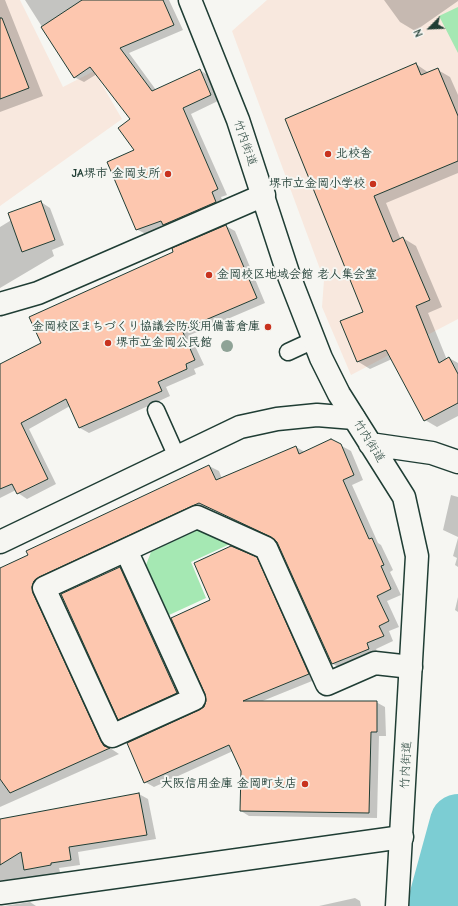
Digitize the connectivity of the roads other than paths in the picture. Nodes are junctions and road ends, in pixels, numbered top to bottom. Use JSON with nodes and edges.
{"nodes":[{"id":1,"x":190,"y":0,"type":"edge"},
{"id":2,"x":264,"y":195,"type":"junction"},
{"id":3,"x":0,"y":304,"type":"edge"},
{"id":4,"x":314,"y":340,"type":"junction"},
{"id":5,"x":288,"y":352,"type":"dead end"},
{"id":6,"x":156,"y":410,"type":"dead end"},
{"id":7,"x":354,"y":418,"type":"junction"},
{"id":8,"x":370,"y":444,"type":"junction"},
{"id":9,"x":177,"y":457,"type":"junction"},
{"id":10,"x":458,"y":462,"type":"edge"},
{"id":11,"x":0,"y":542,"type":"edge"},
{"id":12,"x":126,"y":550,"type":"junction"},
{"id":13,"x":411,"y":667,"type":"junction"},
{"id":14,"x":402,"y":837,"type":"junction"},
{"id":15,"x":0,"y":893,"type":"edge"},
{"id":16,"x":397,"y":906,"type":"edge"}],
"edges":[{"from":1,"to":2,"type":"street","name":"竹内街道"},
{"from":2,"to":3,"type":"street"},
{"from":2,"to":4,"type":"street","name":"竹内街道"},
{"from":4,"to":5,"type":"lane"},
{"from":4,"to":7,"type":"street","name":"竹内街道"},
{"from":6,"to":9,"type":"lane"},
{"from":7,"to":8,"type":"street","name":"竹内街道"},
{"from":7,"to":9,"type":"street"},
{"from":8,"to":10,"type":"street"},
{"from":8,"to":13,"type":"street","name":"竹内街道"},
{"from":9,"to":11,"type":"street"},
{"from":12,"to":12,"type":"street"},
{"from":12,"to":13,"type":"street"},
{"from":13,"to":14,"type":"street","name":"竹内街道"},
{"from":14,"to":15,"type":"street"},
{"from":14,"to":16,"type":"street","name":"竹内街道"}]}
